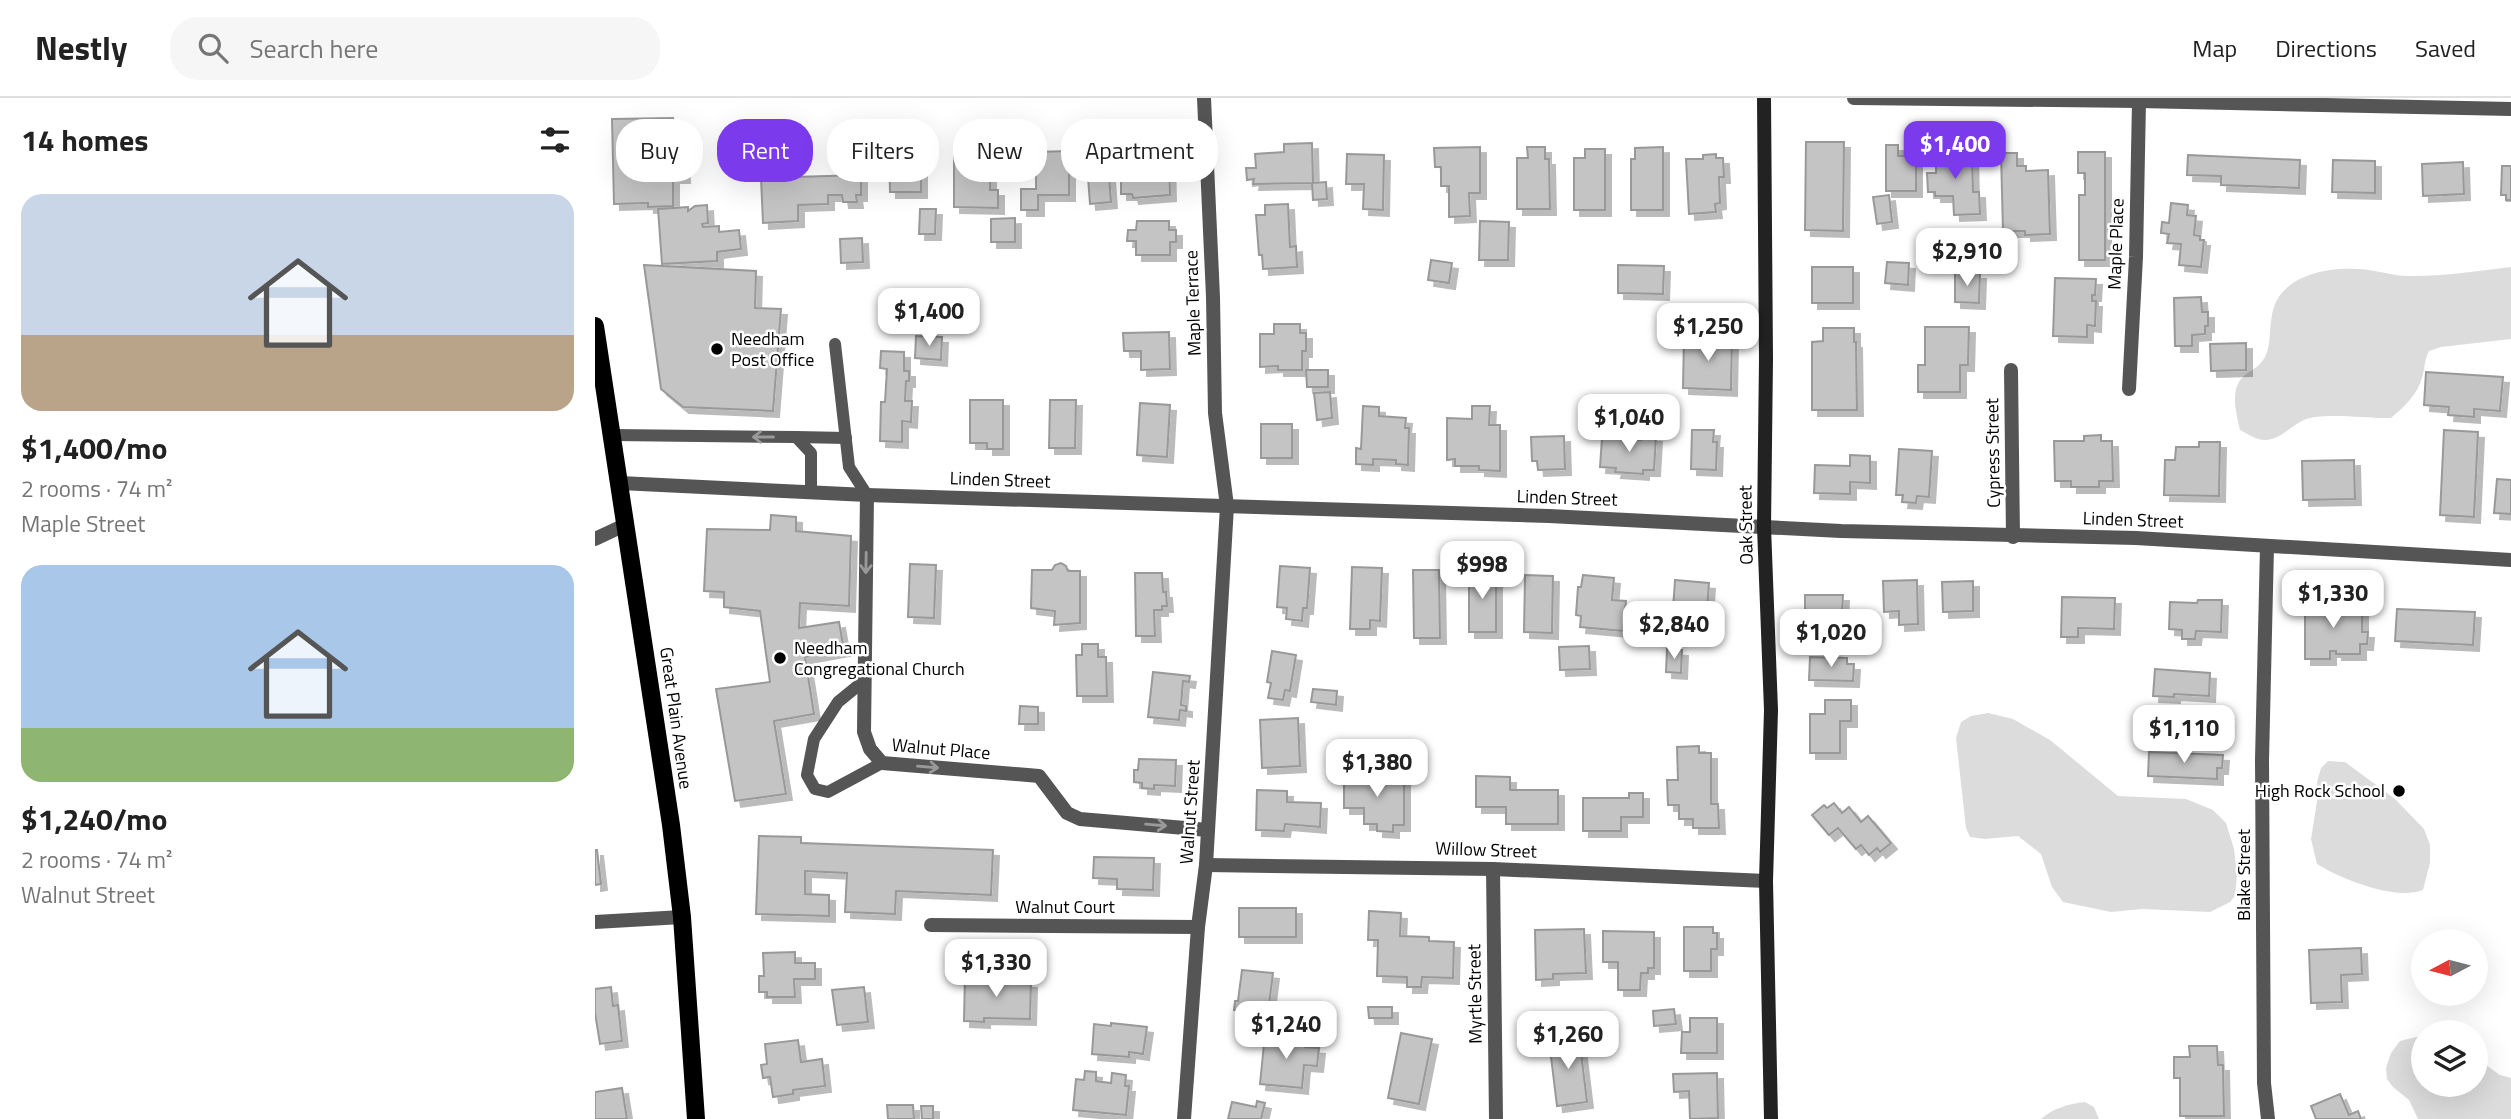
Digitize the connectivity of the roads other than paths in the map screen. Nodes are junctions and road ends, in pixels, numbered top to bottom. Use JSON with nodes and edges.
{"nodes":[{"id":1,"x":1203,"y":98,"type":"edge"},
{"id":2,"x":1764,"y":98,"type":"edge"},
{"id":3,"x":1854,"y":98,"type":"edge"},
{"id":4,"x":2139,"y":101,"type":"junction"},
{"id":5,"x":2511,"y":109,"type":"edge"},
{"id":6,"x":595,"y":326,"type":"edge"},
{"id":7,"x":835,"y":345,"type":"dead end"},
{"id":8,"x":2011,"y":370,"type":"dead end"},
{"id":9,"x":2129,"y":389,"type":"dead end"},
{"id":10,"x":613,"y":435,"type":"junction"},
{"id":11,"x":796,"y":437,"type":"junction"},
{"id":12,"x":846,"y":438,"type":"junction"},
{"id":13,"x":621,"y":482,"type":"junction"},
{"id":14,"x":811,"y":491,"type":"junction"},
{"id":15,"x":867,"y":495,"type":"junction"},
{"id":16,"x":1227,"y":506,"type":"junction"},
{"id":17,"x":627,"y":524,"type":"junction"},
{"id":18,"x":1764,"y":527,"type":"junction"},
{"id":19,"x":2013,"y":537,"type":"junction"},
{"id":20,"x":595,"y":539,"type":"edge"},
{"id":21,"x":2267,"y":547,"type":"junction"},
{"id":22,"x":2511,"y":560,"type":"edge"},
{"id":23,"x":865,"y":680,"type":"junction"},
{"id":24,"x":882,"y":763,"type":"junction"},
{"id":25,"x":1208,"y":830,"type":"junction"},
{"id":26,"x":1206,"y":865,"type":"junction"},
{"id":27,"x":1493,"y":869,"type":"junction"},
{"id":28,"x":1766,"y":881,"type":"junction"},
{"id":29,"x":682,"y":918,"type":"junction"},
{"id":30,"x":595,"y":922,"type":"edge"},
{"id":31,"x":931,"y":925,"type":"dead end"},
{"id":32,"x":1198,"y":928,"type":"junction"},
{"id":33,"x":695,"y":1119,"type":"edge"},
{"id":34,"x":1184,"y":1119,"type":"edge"},
{"id":35,"x":1496,"y":1119,"type":"edge"},
{"id":36,"x":1771,"y":1119,"type":"edge"},
{"id":37,"x":2268,"y":1119,"type":"edge"}],
"edges":[{"from":1,"to":16,"type":"street","name":"Maple Terrace"},
{"from":2,"to":18,"type":"street","name":"Oak Street"},
{"from":3,"to":4,"type":"street"},
{"from":4,"to":5,"type":"street"},
{"from":4,"to":9,"type":"street","name":"Maple Place"},
{"from":6,"to":10,"type":"main road","name":"Great Plain Avenue"},
{"from":7,"to":12,"type":"lane"},
{"from":8,"to":19,"type":"street","name":"Cypress Street"},
{"from":11,"to":10,"type":"lane","one_way":true},
{"from":10,"to":13,"type":"main road","name":"Great Plain Avenue"},
{"from":11,"to":12,"type":"lane"},
{"from":11,"to":14,"type":"lane"},
{"from":12,"to":15,"type":"lane"},
{"from":13,"to":14,"type":"street","name":"Linden Street"},
{"from":13,"to":17,"type":"main road","name":"Great Plain Avenue"},
{"from":14,"to":15,"type":"street","name":"Linden Street"},
{"from":15,"to":16,"type":"street","name":"Linden Street"},
{"from":15,"to":23,"type":"street","name":"Walnut Place","one_way":true},
{"from":16,"to":18,"type":"street","name":"Linden Street"},
{"from":16,"to":25,"type":"street","name":"Walnut Street"},
{"from":17,"to":20,"type":"street"},
{"from":17,"to":29,"type":"main road","name":"Great Plain Avenue"},
{"from":18,"to":19,"type":"street","name":"Linden Street"},
{"from":18,"to":28,"type":"street","name":"Oak Street"},
{"from":19,"to":21,"type":"street","name":"Linden Street"},
{"from":21,"to":22,"type":"street","name":"Linden Street"},
{"from":21,"to":37,"type":"street","name":"Blake Street"},
{"from":23,"to":24,"type":"street","name":"Walnut Place"},
{"from":23,"to":24,"type":"lane"},
{"from":24,"to":25,"type":"street","name":"Walnut Place","one_way":true},
{"from":25,"to":26,"type":"street","name":"Walnut Street"},
{"from":26,"to":27,"type":"street","name":"Willow Street"},
{"from":26,"to":32,"type":"street","name":"Walnut Street"},
{"from":27,"to":28,"type":"street","name":"Willow Street"},
{"from":27,"to":35,"type":"street","name":"Myrtle Street"},
{"from":28,"to":36,"type":"street","name":"Oak Street"},
{"from":29,"to":30,"type":"street"},
{"from":29,"to":33,"type":"main road","name":"Great Plain Avenue"},
{"from":31,"to":32,"type":"street","name":"Walnut Court"},
{"from":32,"to":34,"type":"street","name":"Walnut Street"}]}
